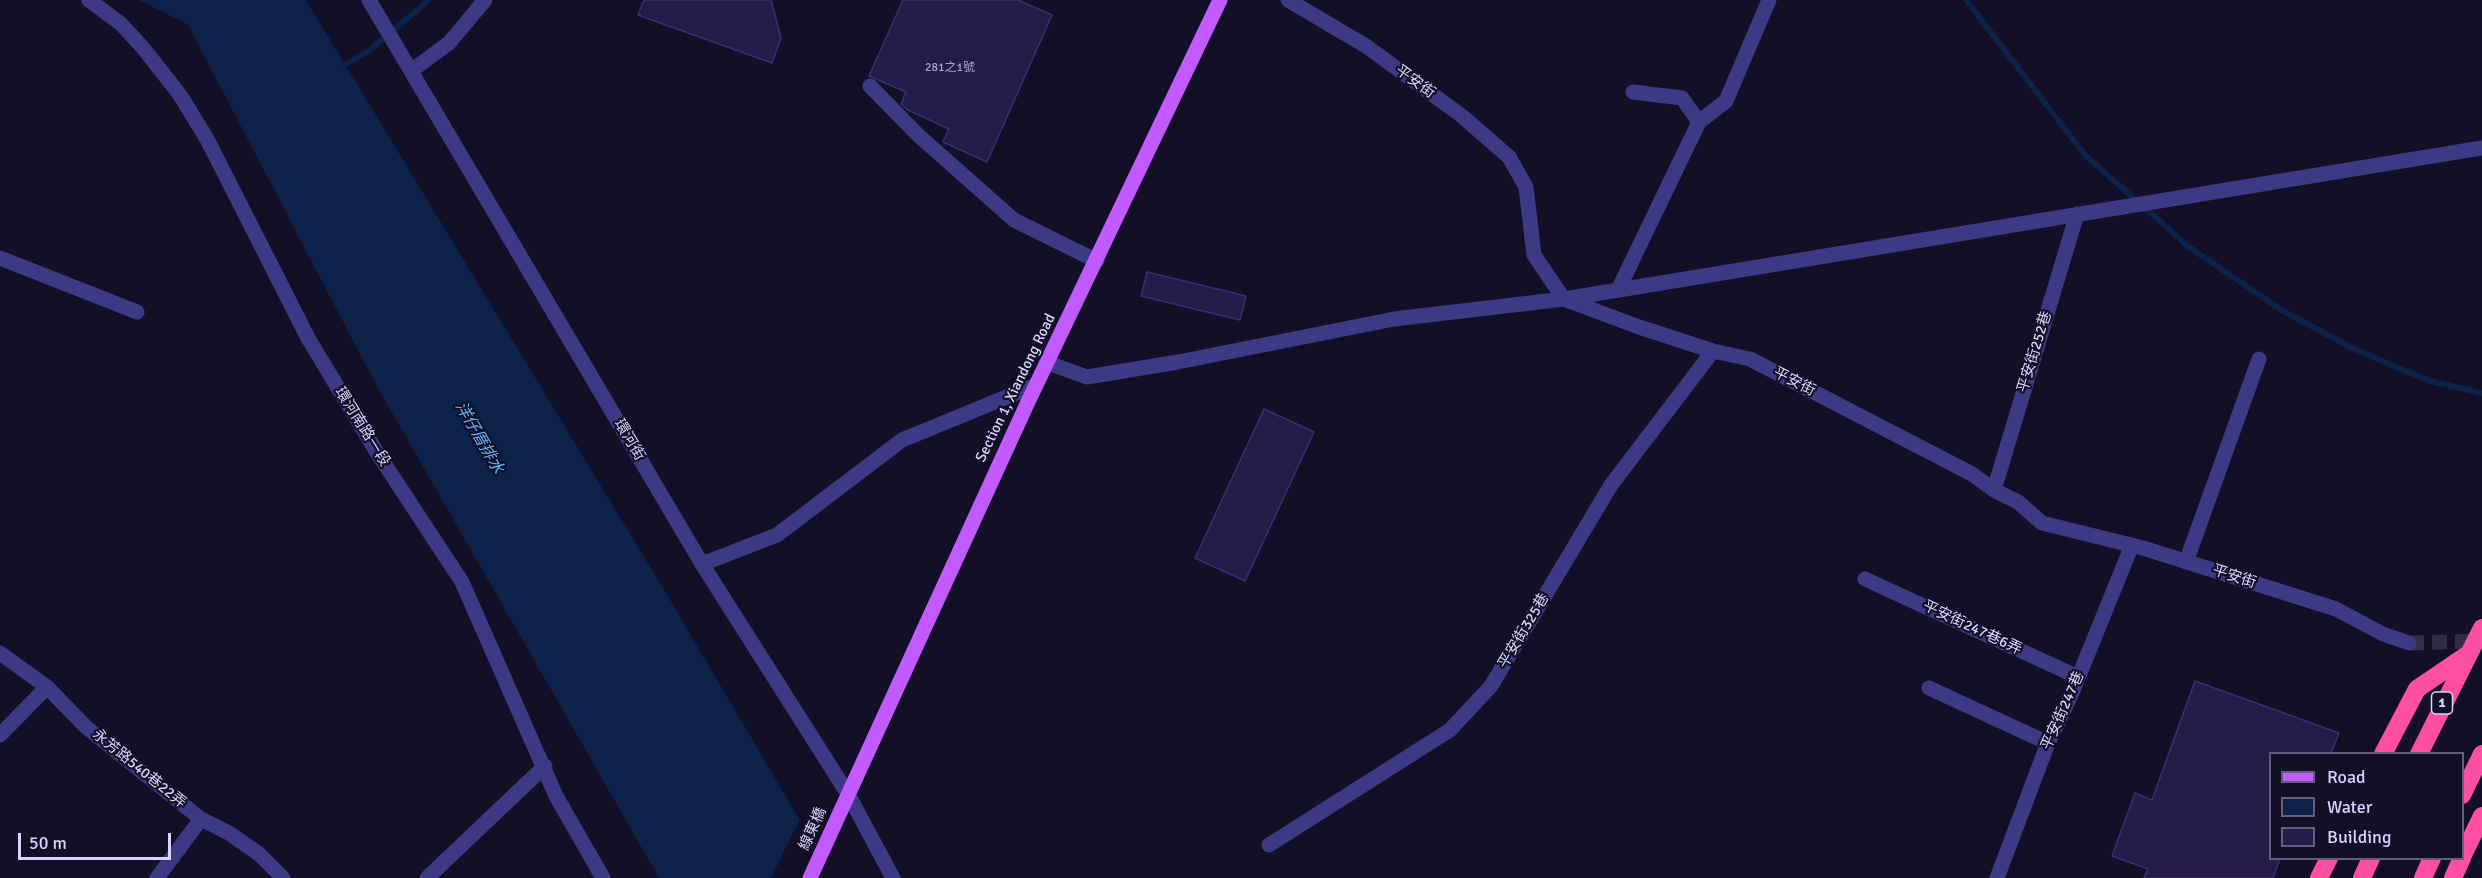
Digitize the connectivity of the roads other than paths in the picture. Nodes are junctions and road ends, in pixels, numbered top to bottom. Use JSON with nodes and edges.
{"nodes":[{"id":1,"x":88,"y":0,"type":"edge"},
{"id":2,"x":369,"y":0,"type":"edge"},
{"id":3,"x":485,"y":0,"type":"edge"},
{"id":4,"x":1220,"y":0,"type":"edge"},
{"id":5,"x":1288,"y":0,"type":"edge"},
{"id":6,"x":1768,"y":0,"type":"edge"},
{"id":7,"x":411,"y":71,"type":"junction"},
{"id":8,"x":870,"y":86,"type":"dead end"},
{"id":9,"x":1633,"y":92,"type":"dead end"},
{"id":10,"x":1699,"y":122,"type":"junction"},
{"id":11,"x":2482,"y":148,"type":"edge"},
{"id":12,"x":2077,"y":214,"type":"junction"},
{"id":13,"x":0,"y":258,"type":"edge"},
{"id":14,"x":1097,"y":261,"type":"junction"},
{"id":15,"x":1618,"y":290,"type":"junction"},
{"id":16,"x":1564,"y":299,"type":"junction"},
{"id":17,"x":137,"y":312,"type":"dead end"},
{"id":18,"x":1713,"y":351,"type":"junction"},
{"id":19,"x":2259,"y":359,"type":"dead end"},
{"id":20,"x":1048,"y":363,"type":"junction"},
{"id":21,"x":1036,"y":385,"type":"junction"},
{"id":22,"x":1994,"y":490,"type":"junction"},
{"id":23,"x":2132,"y":545,"type":"junction"},
{"id":24,"x":2186,"y":562,"type":"junction"},
{"id":25,"x":702,"y":564,"type":"junction"},
{"id":26,"x":1865,"y":579,"type":"dead end"},
{"id":27,"x":2482,"y":628,"type":"edge"},
{"id":28,"x":2409,"y":643,"type":"tunnel mouth"},
{"id":29,"x":0,"y":653,"type":"edge"},
{"id":30,"x":2468,"y":654,"type":"junction"},
{"id":31,"x":2079,"y":677,"type":"junction"},
{"id":32,"x":47,"y":687,"type":"junction"},
{"id":33,"x":1929,"y":688,"type":"dead end"},
{"id":34,"x":0,"y":735,"type":"edge"},
{"id":35,"x":2048,"y":743,"type":"junction"},
{"id":36,"x":2384,"y":752,"type":"edge"},
{"id":37,"x":2419,"y":752,"type":"edge"},
{"id":38,"x":2482,"y":754,"type":"edge"},
{"id":39,"x":545,"y":766,"type":"junction"},
{"id":40,"x":2464,"y":793,"type":"edge"},
{"id":41,"x":848,"y":794,"type":"junction"},
{"id":42,"x":2482,"y":816,"type":"edge"},
{"id":43,"x":201,"y":819,"type":"junction"},
{"id":44,"x":1269,"y":845,"type":"dead end"},
{"id":45,"x":2464,"y":854,"type":"edge"},
{"id":46,"x":2328,"y":860,"type":"edge"},
{"id":47,"x":2370,"y":860,"type":"edge"},
{"id":48,"x":2431,"y":860,"type":"edge"},
{"id":49,"x":2461,"y":860,"type":"edge"},
{"id":50,"x":157,"y":878,"type":"edge"},
{"id":51,"x":283,"y":878,"type":"edge"},
{"id":52,"x":427,"y":878,"type":"edge"},
{"id":53,"x":603,"y":878,"type":"edge"},
{"id":54,"x":810,"y":878,"type":"edge"},
{"id":55,"x":893,"y":878,"type":"edge"},
{"id":56,"x":1997,"y":878,"type":"edge"},
{"id":57,"x":2319,"y":878,"type":"edge"},
{"id":58,"x":2362,"y":878,"type":"edge"},
{"id":59,"x":2423,"y":878,"type":"edge"},
{"id":60,"x":2453,"y":878,"type":"edge"}],
"edges":[{"from":1,"to":39,"type":"street","name":"環河南路一段"},
{"from":2,"to":7,"type":"street","name":"環河街"},
{"from":3,"to":7,"type":"street"},
{"from":4,"to":14,"type":"main road","name":"Section 1, Xiandong Road"},
{"from":5,"to":16,"type":"street","name":"平安街"},
{"from":6,"to":10,"type":"street"},
{"from":7,"to":25,"type":"street","name":"環河街"},
{"from":8,"to":14,"type":"street"},
{"from":9,"to":10,"type":"street"},
{"from":10,"to":15,"type":"street"},
{"from":11,"to":12,"type":"street"},
{"from":12,"to":15,"type":"street"},
{"from":12,"to":22,"type":"street","name":"平安街252巷"},
{"from":13,"to":17,"type":"street"},
{"from":14,"to":20,"type":"main road","name":"Section 1, Xiandong Road"},
{"from":15,"to":16,"type":"street"},
{"from":16,"to":18,"type":"street","name":"平安街"},
{"from":16,"to":20,"type":"street"},
{"from":18,"to":22,"type":"street","name":"平安街"},
{"from":18,"to":44,"type":"street","name":"平安街325巷"},
{"from":19,"to":24,"type":"street"},
{"from":20,"to":21,"type":"main road","name":"Section 1, Xiandong Road"},
{"from":21,"to":25,"type":"street"},
{"from":21,"to":41,"type":"main road","name":"Section 1, Xiandong Road"},
{"from":22,"to":23,"type":"street","name":"平安街"},
{"from":23,"to":24,"type":"street","name":"平安街"},
{"from":23,"to":31,"type":"street","name":"平安街247巷"},
{"from":24,"to":28,"type":"street","name":"平安街"},
{"from":25,"to":41,"type":"street","name":"環河街"},
{"from":26,"to":31,"type":"street","name":"平安街247巷6弄"},
{"from":27,"to":30,"type":"highway","number":"1"},
{"from":29,"to":32,"type":"street","name":"永芳路540巷22弄"},
{"from":30,"to":36,"type":"highway"},
{"from":30,"to":37,"type":"highway","number":"1"},
{"from":31,"to":35,"type":"street","name":"平安街247巷"},
{"from":32,"to":34,"type":"street"},
{"from":32,"to":43,"type":"street","name":"永芳路540巷22弄"},
{"from":33,"to":35,"type":"street"},
{"from":35,"to":56,"type":"street","name":"平安街247巷"},
{"from":38,"to":40,"type":"highway"},
{"from":39,"to":52,"type":"street"},
{"from":39,"to":53,"type":"street","name":"環河南路一段"},
{"from":41,"to":54,"type":"main road","name":"線東橋"},
{"from":41,"to":55,"type":"street","name":"環河街"},
{"from":42,"to":45,"type":"highway"},
{"from":43,"to":50,"type":"street"},
{"from":43,"to":51,"type":"street","name":"永芳路540巷22弄"},
{"from":46,"to":57,"type":"highway"},
{"from":47,"to":58,"type":"highway"},
{"from":48,"to":59,"type":"highway"},
{"from":49,"to":60,"type":"highway"}]}
